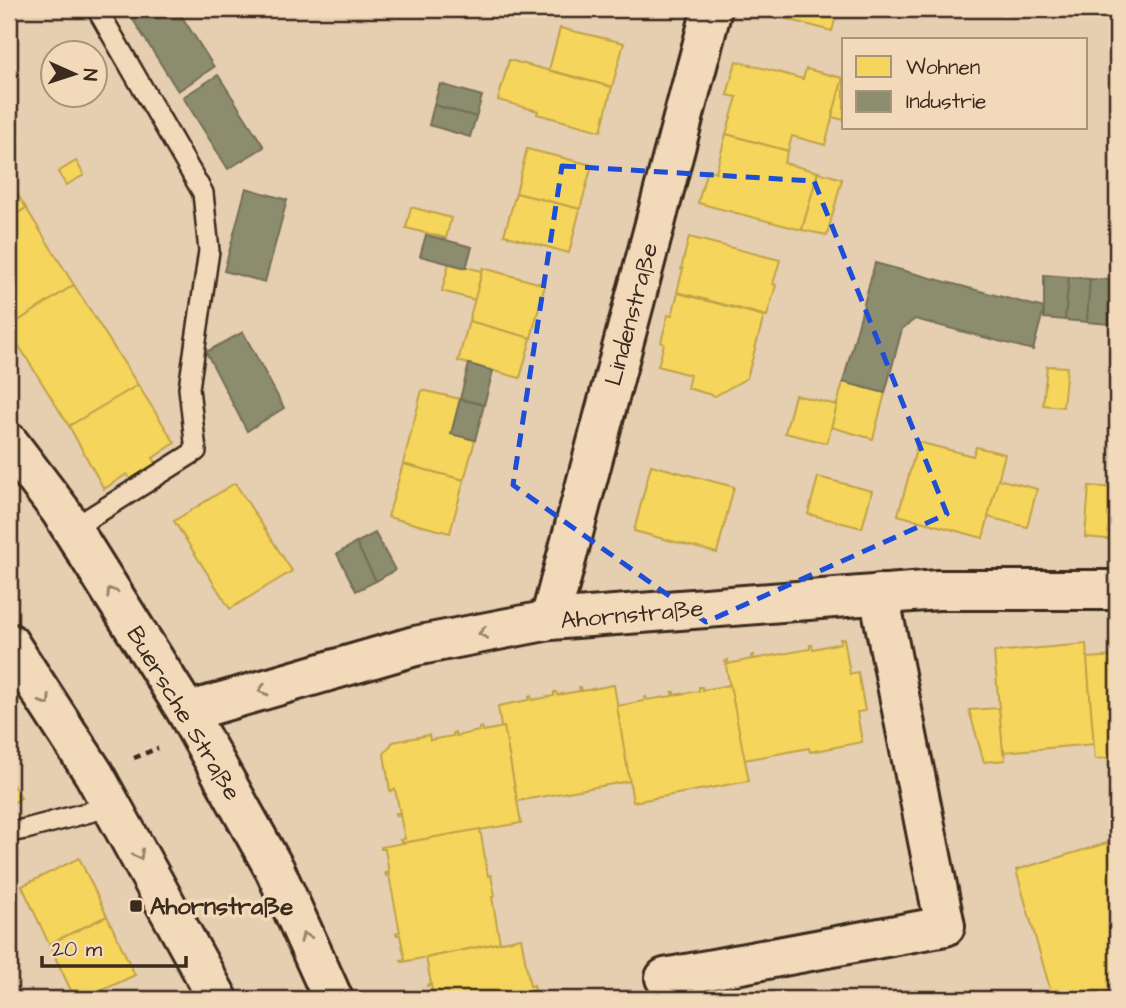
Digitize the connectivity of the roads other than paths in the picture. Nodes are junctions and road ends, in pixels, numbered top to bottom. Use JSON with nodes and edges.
{"nodes":[{"id":1,"x":97,"y":9,"type":"edge"},
{"id":2,"x":712,"y":9,"type":"edge"},
{"id":3,"x":9,"y":443,"type":"edge"},
{"id":4,"x":72,"y":529,"type":"junction"},
{"id":5,"x":1117,"y":590,"type":"edge"},
{"id":6,"x":879,"y":594,"type":"junction"},
{"id":7,"x":550,"y":620,"type":"junction"},
{"id":8,"x":9,"y":643,"type":"edge"},
{"id":9,"x":192,"y":722,"type":"junction"},
{"id":10,"x":103,"y":790,"type":"junction"},
{"id":11,"x":9,"y":832,"type":"edge"},
{"id":12,"x":665,"y":978,"type":"dead end"},
{"id":13,"x":218,"y":999,"type":"edge"},
{"id":14,"x":333,"y":999,"type":"edge"}],
"edges":[{"from":1,"to":4,"type":"lane"},
{"from":2,"to":7,"type":"street","name":"Lindenstraße"},
{"from":3,"to":4,"type":"street","name":"Buersche Straße"},
{"from":9,"to":4,"type":"street","name":"Buersche Straße","one_way":true},
{"from":5,"to":6,"type":"street","name":"Ahornstraße"},
{"from":6,"to":7,"type":"street","name":"Ahornstraße"},
{"from":6,"to":12,"type":"street"},
{"from":7,"to":9,"type":"street","name":"Ahornstraße","one_way":true},
{"from":8,"to":10,"type":"street","one_way":true},
{"from":14,"to":9,"type":"street","name":"Buersche Straße","one_way":true},
{"from":10,"to":11,"type":"lane"},
{"from":10,"to":13,"type":"street","one_way":true}]}
